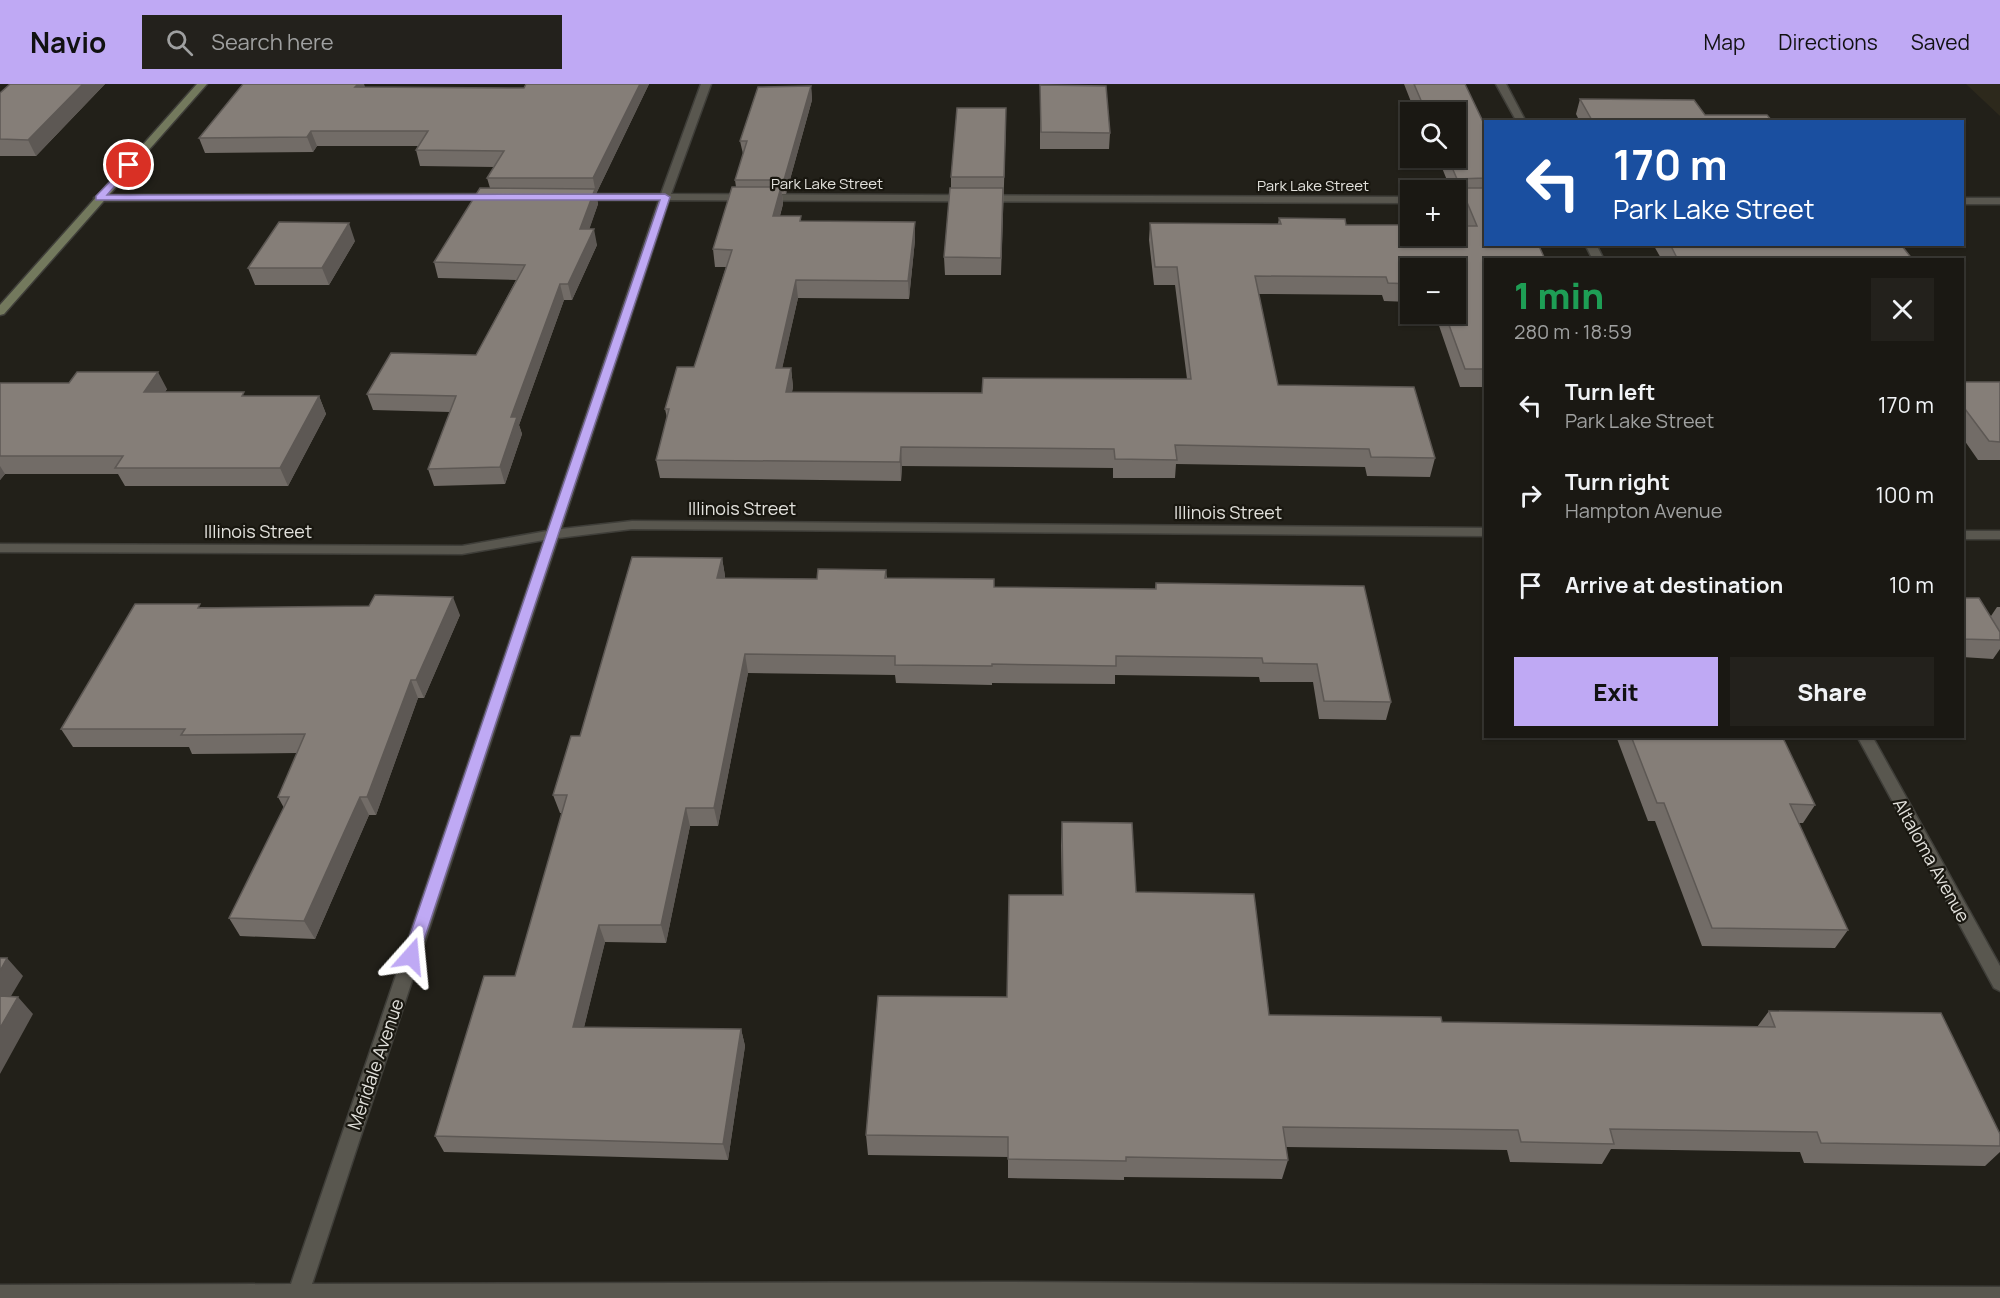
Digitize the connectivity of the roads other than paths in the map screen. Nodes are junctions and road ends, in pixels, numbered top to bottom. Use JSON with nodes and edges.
{"nodes":[{"id":1,"x":202,"y":84,"type":"edge"},
{"id":2,"x":706,"y":84,"type":"edge"},
{"id":3,"x":1501,"y":84,"type":"edge"},
{"id":4,"x":1521,"y":120,"type":"edge"},
{"id":5,"x":511,"y":197,"type":"edge"},
{"id":6,"x":559,"y":197,"type":"edge"},
{"id":7,"x":665,"y":197,"type":"junction"},
{"id":8,"x":99,"y":198,"type":"junction"},
{"id":9,"x":1400,"y":200,"type":"edge"},
{"id":10,"x":1466,"y":200,"type":"edge"},
{"id":11,"x":1484,"y":200,"type":"edge"},
{"id":12,"x":1964,"y":201,"type":"edge"},
{"id":13,"x":2000,"y":201,"type":"edge"},
{"id":14,"x":0,"y":312,"type":"edge"},
{"id":15,"x":1484,"y":532,"type":"edge"},
{"id":16,"x":552,"y":534,"type":"junction"},
{"id":17,"x":1964,"y":535,"type":"edge"},
{"id":18,"x":2000,"y":535,"type":"edge"},
{"id":19,"x":0,"y":548,"type":"edge"},
{"id":20,"x":1865,"y":738,"type":"edge"},
{"id":21,"x":2000,"y":983,"type":"edge"},
{"id":22,"x":0,"y":1295,"type":"edge"},
{"id":23,"x":298,"y":1295,"type":"junction"},
{"id":24,"x":1353,"y":1296,"type":"edge"},
{"id":25,"x":2000,"y":1296,"type":"edge"}],
"edges":[{"from":1,"to":8,"type":"street"},
{"from":2,"to":7,"type":"street","name":"Meridale Avenue"},
{"from":3,"to":4,"type":"street"},
{"from":5,"to":8,"type":"street"},
{"from":6,"to":7,"type":"street","name":"Park Lake Street"},
{"from":7,"to":9,"type":"street","name":"Park Lake Street"},
{"from":7,"to":16,"type":"street","name":"Meridale Avenue"},
{"from":8,"to":14,"type":"street"},
{"from":10,"to":11,"type":"street"},
{"from":12,"to":13,"type":"street"},
{"from":15,"to":16,"type":"street","name":"Illinois Street"},
{"from":16,"to":19,"type":"street","name":"Illinois Street"},
{"from":16,"to":23,"type":"street","name":"Meridale Avenue"},
{"from":17,"to":18,"type":"street"},
{"from":20,"to":21,"type":"street","name":"Altaloma Avenue"},
{"from":22,"to":23,"type":"street"},
{"from":23,"to":24,"type":"street"},
{"from":24,"to":25,"type":"street"}]}
